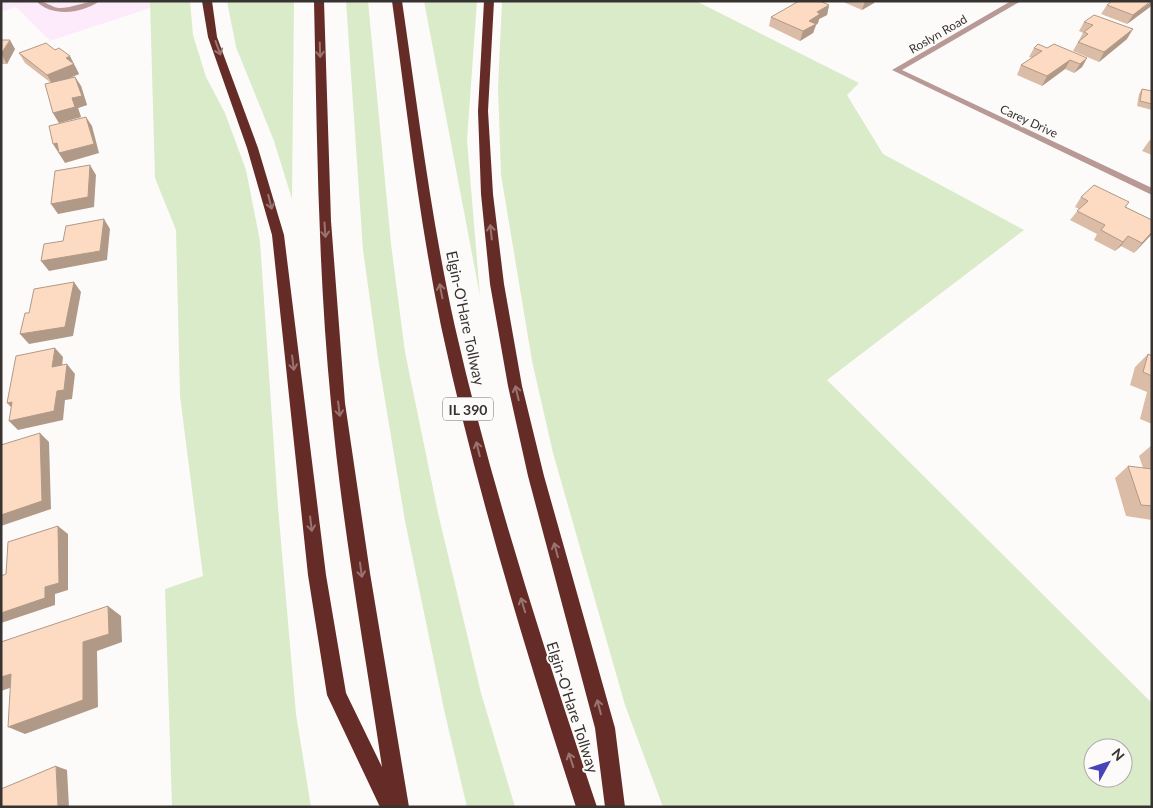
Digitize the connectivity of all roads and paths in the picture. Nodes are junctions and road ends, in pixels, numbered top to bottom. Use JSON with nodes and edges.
{"nodes":[{"id":1,"x":40,"y":1,"type":"edge"},
{"id":2,"x":96,"y":1,"type":"edge"},
{"id":3,"x":207,"y":1,"type":"edge"},
{"id":4,"x":319,"y":1,"type":"edge"},
{"id":5,"x":397,"y":1,"type":"edge"},
{"id":6,"x":489,"y":1,"type":"edge"},
{"id":7,"x":1017,"y":1,"type":"edge"},
{"id":8,"x":896,"y":70,"type":"joint"},
{"id":9,"x":1152,"y":192,"type":"edge"},
{"id":10,"x":391,"y":807,"type":"edge"},
{"id":11,"x":399,"y":807,"type":"edge"},
{"id":12,"x":587,"y":807,"type":"edge"},
{"id":13,"x":615,"y":807,"type":"edge"}],
"edges":[{"from":1,"to":2,"type":"street"},
{"from":3,"to":10,"type":"highway","one_way":true},
{"from":4,"to":11,"type":"highway","one_way":true},
{"from":12,"to":5,"type":"highway","name":"Elgin-O'Hare Tollway","number":"IL 390","one_way":true},
{"from":13,"to":6,"type":"highway","one_way":true},
{"from":7,"to":8,"type":"street","name":"Roslyn Road"},
{"from":8,"to":9,"type":"street","name":"Carey Drive"}]}
